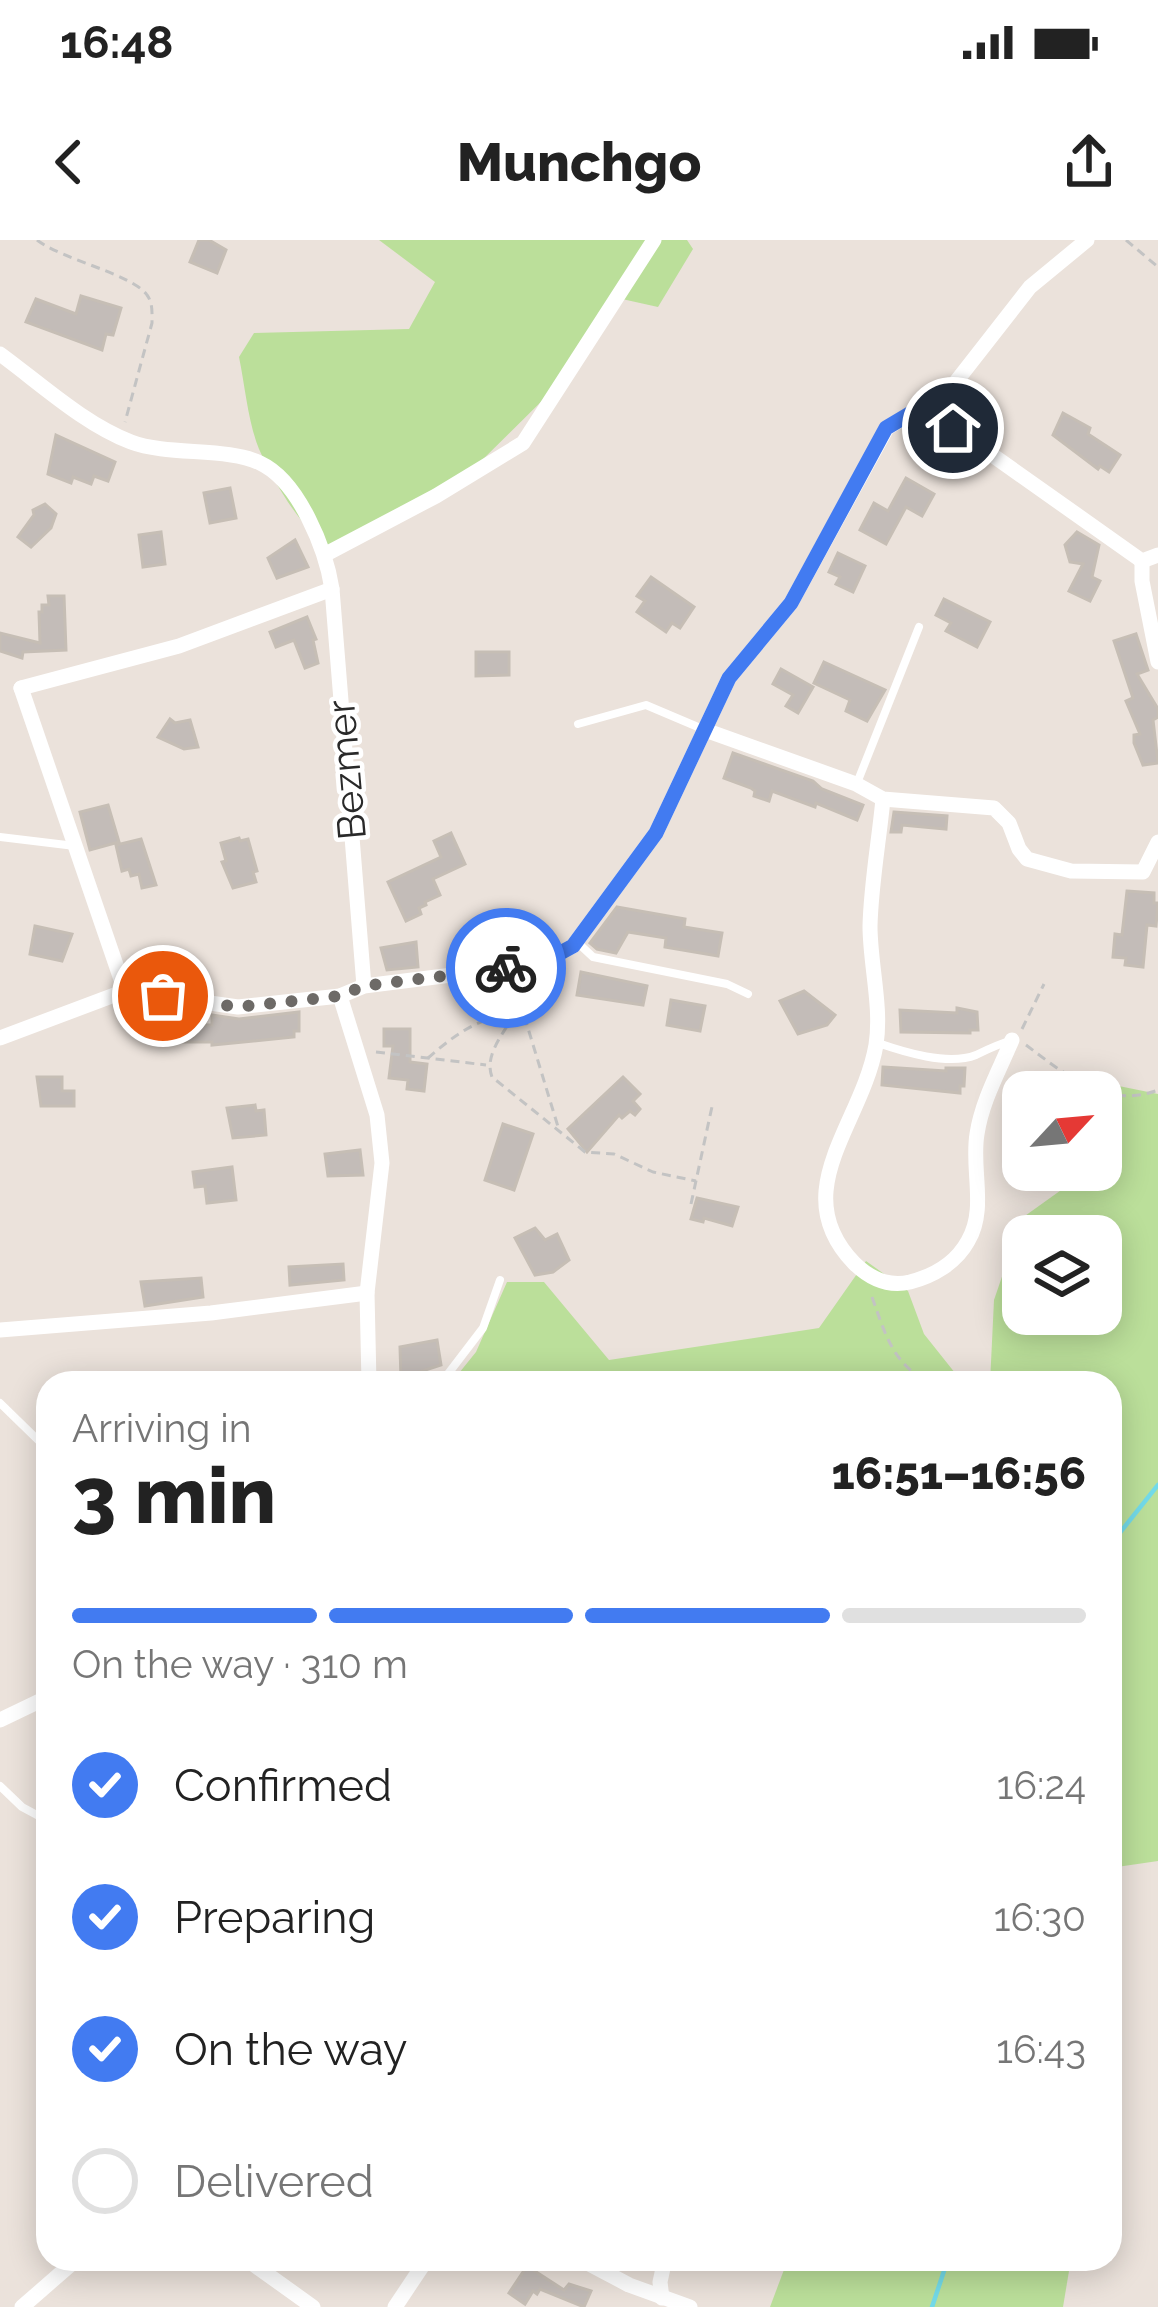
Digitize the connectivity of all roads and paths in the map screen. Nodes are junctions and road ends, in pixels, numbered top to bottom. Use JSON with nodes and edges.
{"nodes":[{"id":1,"x":37,"y":240,"type":"edge"},
{"id":2,"x":655,"y":240,"type":"edge"},
{"id":3,"x":1088,"y":240,"type":"edge"},
{"id":4,"x":1126,"y":240,"type":"edge"},
{"id":5,"x":1158,"y":266,"type":"edge"},
{"id":6,"x":0,"y":354,"type":"edge"},
{"id":7,"x":923,"y":406,"type":"junction"},
{"id":8,"x":121,"y":437,"type":"junction"},
{"id":9,"x":326,"y":554,"type":"junction"},
{"id":10,"x":1150,"y":558,"type":"edge"},
{"id":11,"x":332,"y":589,"type":"junction"},
{"id":12,"x":919,"y":627,"type":"dead end"},
{"id":13,"x":1158,"y":662,"type":"edge"},
{"id":14,"x":0,"y":681,"type":"edge"},
{"id":15,"x":21,"y":688,"type":"junction"},
{"id":16,"x":578,"y":724,"type":"dead end"},
{"id":17,"x":705,"y":730,"type":"junction"},
{"id":18,"x":856,"y":784,"type":"junction"},
{"id":19,"x":884,"y":799,"type":"junction"},
{"id":20,"x":0,"y":838,"type":"edge"},
{"id":21,"x":1158,"y":842,"type":"edge"},
{"id":22,"x":75,"y":846,"type":"junction"},
{"id":23,"x":576,"y":942,"type":"junction"},
{"id":24,"x":540,"y":964,"type":"junction"},
{"id":25,"x":500,"y":969,"type":"junction"},
{"id":26,"x":1044,"y":984,"type":"dead end"},
{"id":27,"x":364,"y":986,"type":"junction"},
{"id":28,"x":125,"y":991,"type":"junction"},
{"id":29,"x":748,"y":994,"type":"dead end"},
{"id":30,"x":340,"y":996,"type":"junction"},
{"id":31,"x":520,"y":1000,"type":"junction"},
{"id":32,"x":516,"y":1017,"type":"junction"},
{"id":33,"x":0,"y":1038,"type":"edge"},
{"id":34,"x":1014,"y":1040,"type":"junction"},
{"id":35,"x":876,"y":1043,"type":"junction"},
{"id":36,"x":357,"y":1050,"type":"junction"},
{"id":37,"x":428,"y":1058,"type":"junction"},
{"id":38,"x":488,"y":1066,"type":"junction"},
{"id":39,"x":1158,"y":1090,"type":"edge"},
{"id":40,"x":713,"y":1102,"type":"dead end"},
{"id":41,"x":561,"y":1134,"type":"junction"},
{"id":42,"x":696,"y":1181,"type":"junction"},
{"id":43,"x":691,"y":1204,"type":"dead end"},
{"id":44,"x":864,"y":1273,"type":"junction"},
{"id":45,"x":500,"y":1280,"type":"dead end"},
{"id":46,"x":367,"y":1293,"type":"junction"},
{"id":47,"x":0,"y":1330,"type":"edge"},
{"id":48,"x":369,"y":1371,"type":"edge"},
{"id":49,"x":450,"y":1371,"type":"edge"},
{"id":50,"x":910,"y":1371,"type":"edge"},
{"id":51,"x":0,"y":1403,"type":"edge"},
{"id":52,"x":36,"y":1438,"type":"edge"},
{"id":53,"x":36,"y":1703,"type":"edge"},
{"id":54,"x":0,"y":1720,"type":"edge"},
{"id":55,"x":0,"y":1786,"type":"edge"},
{"id":56,"x":36,"y":1815,"type":"edge"},
{"id":57,"x":63,"y":2271,"type":"edge"},
{"id":58,"x":263,"y":2271,"type":"edge"},
{"id":59,"x":419,"y":2271,"type":"edge"},
{"id":60,"x":606,"y":2271,"type":"edge"},
{"id":61,"x":662,"y":2271,"type":"edge"},
{"id":62,"x":676,"y":2304,"type":"edge"},
{"id":63,"x":22,"y":2307,"type":"edge"},
{"id":64,"x":314,"y":2307,"type":"edge"},
{"id":65,"x":394,"y":2307,"type":"edge"}],
"edges":[{"from":1,"to":8,"type":"path"},
{"from":2,"to":9,"type":"street"},
{"from":3,"to":7,"type":"street"},
{"from":4,"to":5,"type":"path"},
{"from":6,"to":8,"type":"street"},
{"from":7,"to":10,"type":"street"},
{"from":7,"to":17,"type":"street"},
{"from":8,"to":9,"type":"street","name":"Bezmer"},
{"from":9,"to":11,"type":"street","name":"Bezmer"},
{"from":10,"to":13,"type":"street"},
{"from":11,"to":15,"type":"street"},
{"from":11,"to":27,"type":"street","name":"Bezmer"},
{"from":12,"to":18,"type":"lane"},
{"from":14,"to":15,"type":"street"},
{"from":15,"to":22,"type":"street"},
{"from":16,"to":17,"type":"lane"},
{"from":17,"to":18,"type":"street"},
{"from":17,"to":23,"type":"street"},
{"from":18,"to":19,"type":"street"},
{"from":19,"to":21,"type":"street"},
{"from":19,"to":35,"type":"street"},
{"from":20,"to":22,"type":"lane"},
{"from":22,"to":28,"type":"street"},
{"from":23,"to":24,"type":"street"},
{"from":23,"to":29,"type":"lane"},
{"from":24,"to":25,"type":"street"},
{"from":24,"to":31,"type":"path"},
{"from":25,"to":27,"type":"street"},
{"from":25,"to":31,"type":"path"},
{"from":26,"to":34,"type":"path"},
{"from":27,"to":30,"type":"street"},
{"from":28,"to":30,"type":"street"},
{"from":28,"to":33,"type":"street"},
{"from":30,"to":36,"type":"street"},
{"from":31,"to":32,"type":"path"},
{"from":31,"to":41,"type":"path"},
{"from":32,"to":37,"type":"path"},
{"from":32,"to":38,"type":"path"},
{"from":34,"to":35,"type":"lane"},
{"from":34,"to":39,"type":"path"},
{"from":34,"to":44,"type":"street"},
{"from":35,"to":44,"type":"street"},
{"from":36,"to":37,"type":"path"},
{"from":36,"to":46,"type":"street"},
{"from":37,"to":38,"type":"path"},
{"from":38,"to":41,"type":"path"},
{"from":40,"to":42,"type":"path"},
{"from":41,"to":42,"type":"path"},
{"from":42,"to":43,"type":"path"},
{"from":44,"to":50,"type":"path"},
{"from":45,"to":49,"type":"lane"},
{"from":46,"to":47,"type":"street"},
{"from":46,"to":48,"type":"street"},
{"from":51,"to":52,"type":"lane"},
{"from":53,"to":54,"type":"street"},
{"from":55,"to":56,"type":"lane"},
{"from":57,"to":63,"type":"street"},
{"from":58,"to":64,"type":"street"},
{"from":59,"to":65,"type":"street"},
{"from":60,"to":62,"type":"street"},
{"from":61,"to":62,"type":"street"}]}
